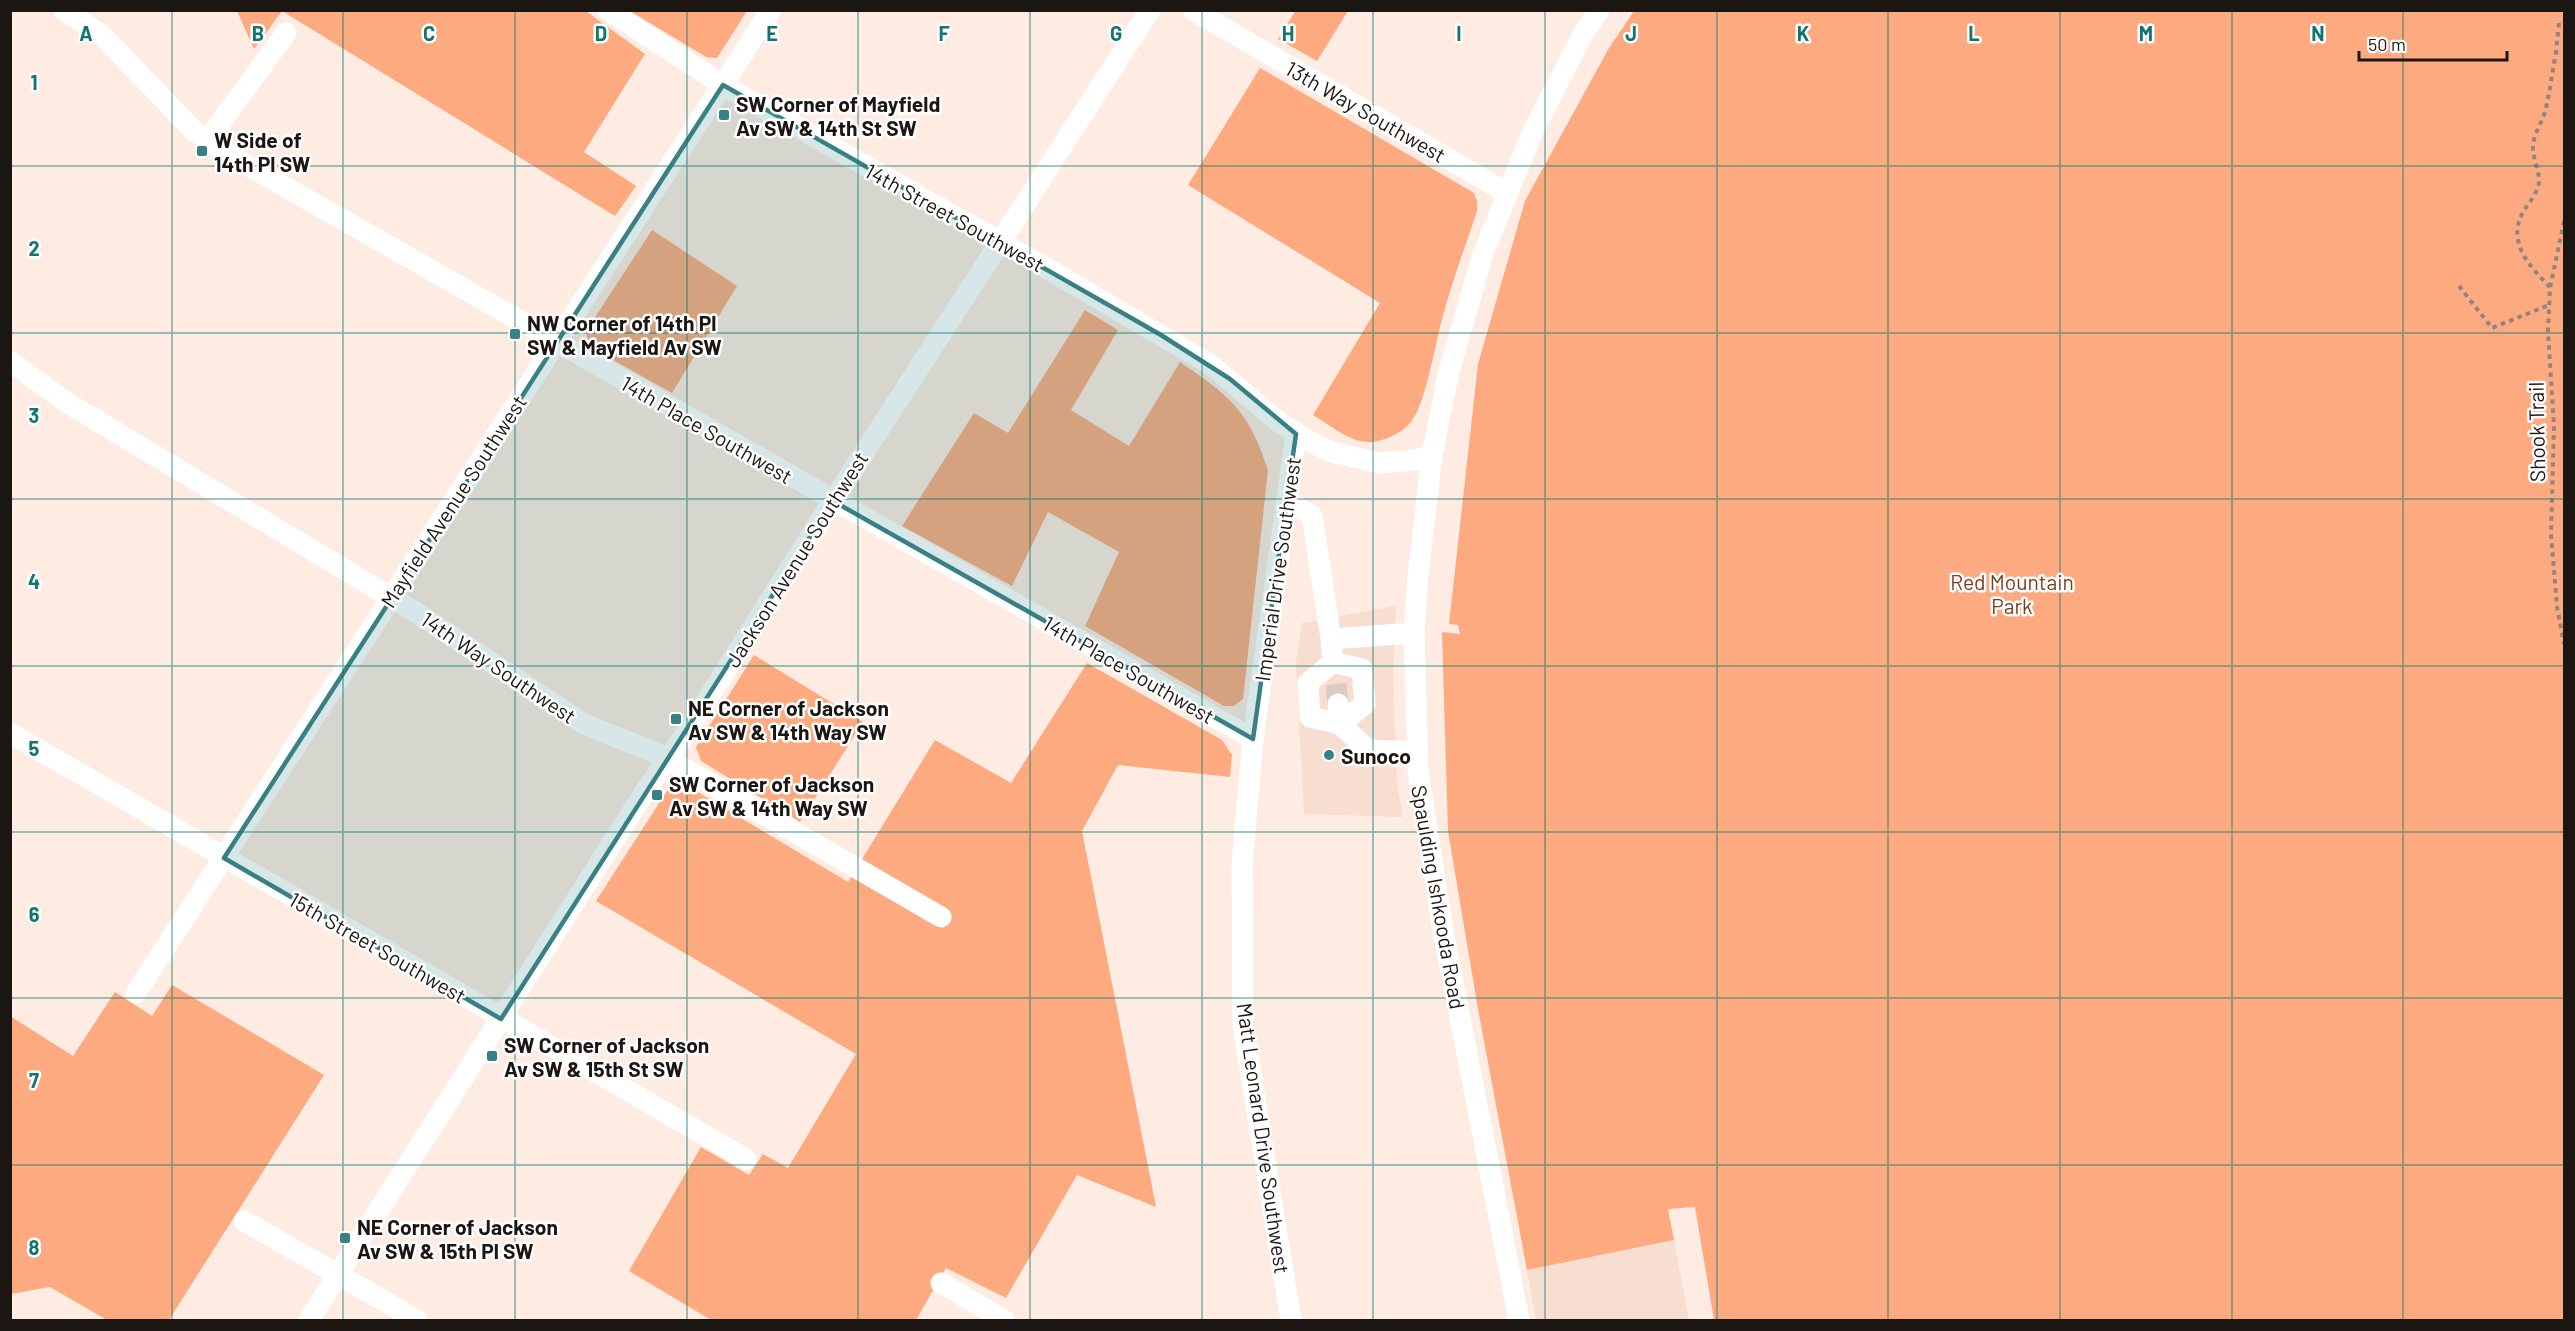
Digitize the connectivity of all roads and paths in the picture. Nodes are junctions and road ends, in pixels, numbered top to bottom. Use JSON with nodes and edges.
{"nodes":[{"id":1,"x":64,"y":10,"type":"edge"},
{"id":2,"x":608,"y":10,"type":"edge"},
{"id":3,"x":771,"y":10,"type":"edge"},
{"id":4,"x":1150,"y":10,"type":"edge"},
{"id":5,"x":1193,"y":10,"type":"edge"},
{"id":6,"x":1599,"y":10,"type":"edge"},
{"id":7,"x":2559,"y":23,"type":"dead end"},
{"id":8,"x":286,"y":33,"type":"dead end"},
{"id":9,"x":2556,"y":52,"type":"junction"},
{"id":10,"x":2565,"y":52,"type":"edge"},
{"id":11,"x":723,"y":85,"type":"junction"},
{"id":12,"x":207,"y":141,"type":"junction"},
{"id":13,"x":1507,"y":193,"type":"junction"},
{"id":14,"x":2565,"y":221,"type":"edge"},
{"id":15,"x":999,"y":243,"type":"junction"},
{"id":16,"x":2459,"y":286,"type":"dead end"},
{"id":17,"x":2550,"y":288,"type":"junction"},
{"id":18,"x":2549,"y":305,"type":"junction"},
{"id":19,"x":556,"y":342,"type":"junction"},
{"id":20,"x":10,"y":361,"type":"edge"},
{"id":21,"x":1296,"y":434,"type":"junction"},
{"id":22,"x":1432,"y":455,"type":"junction"},
{"id":23,"x":1287,"y":500,"type":"junction"},
{"id":24,"x":833,"y":501,"type":"junction"},
{"id":25,"x":390,"y":597,"type":"junction"},
{"id":26,"x":1414,"y":633,"type":"junction"},
{"id":27,"x":1331,"y":639,"type":"junction"},
{"id":28,"x":2565,"y":644,"type":"edge"},
{"id":29,"x":1333,"y":662,"type":"junction"},
{"id":30,"x":1338,"y":704,"type":"junction"},
{"id":31,"x":10,"y":733,"type":"edge"},
{"id":32,"x":1253,"y":739,"type":"junction"},
{"id":33,"x":1417,"y":752,"type":"junction"},
{"id":34,"x":668,"y":759,"type":"junction"},
{"id":35,"x":224,"y":858,"type":"junction"},
{"id":36,"x":940,"y":917,"type":"dead end"},
{"id":37,"x":136,"y":993,"type":"dead end"},
{"id":38,"x":501,"y":1019,"type":"junction"},
{"id":39,"x":746,"y":1159,"type":"dead end"},
{"id":40,"x":244,"y":1221,"type":"dead end"},
{"id":41,"x":338,"y":1275,"type":"junction"},
{"id":42,"x":941,"y":1283,"type":"dead end"},
{"id":43,"x":309,"y":1320,"type":"edge"},
{"id":44,"x":417,"y":1320,"type":"edge"},
{"id":45,"x":1004,"y":1320,"type":"edge"},
{"id":46,"x":1291,"y":1320,"type":"edge"},
{"id":47,"x":1518,"y":1320,"type":"edge"}],
"edges":[{"from":1,"to":12,"type":"street","name":"14th Place Southwest"},
{"from":2,"to":11,"type":"street","name":"14th Street Southwest"},
{"from":3,"to":11,"type":"street","name":"Mayfield Avenue Southwest"},
{"from":4,"to":15,"type":"street","name":"Jackson Avenue Southwest"},
{"from":5,"to":13,"type":"street","name":"13th Way Southwest"},
{"from":6,"to":13,"type":"street","name":"Spaulding Ishkooda Road"},
{"from":7,"to":9,"type":"path"},
{"from":8,"to":12,"type":"street"},
{"from":9,"to":10,"type":"path"},
{"from":9,"to":17,"type":"path"},
{"from":11,"to":15,"type":"street","name":"14th Street Southwest"},
{"from":11,"to":19,"type":"street","name":"Mayfield Avenue Southwest"},
{"from":12,"to":19,"type":"street","name":"14th Place Southwest"},
{"from":13,"to":22,"type":"street","name":"Spaulding Ishkooda Road"},
{"from":14,"to":17,"type":"path","name":"Shook Trail"},
{"from":15,"to":21,"type":"street","name":"14th Street Southwest"},
{"from":15,"to":24,"type":"street","name":"Jackson Avenue Southwest"},
{"from":16,"to":18,"type":"path"},
{"from":17,"to":18,"type":"path","name":"Shook Trail"},
{"from":18,"to":28,"type":"path","name":"Shook Trail"},
{"from":19,"to":24,"type":"street","name":"14th Place Southwest"},
{"from":19,"to":25,"type":"street","name":"Mayfield Avenue Southwest"},
{"from":20,"to":25,"type":"street","name":"14th Way Southwest"},
{"from":21,"to":22,"type":"street","name":"Imperial Drive Southwest"},
{"from":21,"to":23,"type":"street","name":"Imperial Drive Southwest"},
{"from":22,"to":26,"type":"street","name":"Spaulding Ishkooda Road"},
{"from":23,"to":27,"type":"street"},
{"from":23,"to":32,"type":"street","name":"Imperial Drive Southwest"},
{"from":24,"to":32,"type":"street","name":"14th Place Southwest"},
{"from":24,"to":34,"type":"street","name":"Jackson Avenue Southwest"},
{"from":25,"to":34,"type":"street","name":"14th Way Southwest"},
{"from":25,"to":35,"type":"street","name":"Mayfield Avenue Southwest"},
{"from":26,"to":27,"type":"street"},
{"from":26,"to":33,"type":"street","name":"Spaulding Ishkooda Road"},
{"from":27,"to":29,"type":"street"},
{"from":29,"to":30,"type":"street"},
{"from":29,"to":30,"type":"street"},
{"from":29,"to":30,"type":"street"},
{"from":30,"to":33,"type":"street"},
{"from":31,"to":35,"type":"street","name":"15th Street Southwest"},
{"from":32,"to":46,"type":"street","name":"Matt Leonard Drive Southwest"},
{"from":33,"to":47,"type":"street","name":"Spaulding Ishkooda Road"},
{"from":34,"to":36,"type":"street","name":"14th Way Southwest"},
{"from":34,"to":38,"type":"street","name":"Jackson Avenue Southwest"},
{"from":35,"to":37,"type":"street","name":"Mayfield Avenue Southwest"},
{"from":35,"to":38,"type":"street","name":"15th Street Southwest"},
{"from":38,"to":39,"type":"street","name":"15th Street Southwest"},
{"from":38,"to":41,"type":"street","name":"Jackson Avenue Southwest"},
{"from":40,"to":41,"type":"street"},
{"from":41,"to":43,"type":"street","name":"Jackson Avenue Southwest"},
{"from":41,"to":44,"type":"street"},
{"from":42,"to":45,"type":"street"}]}
